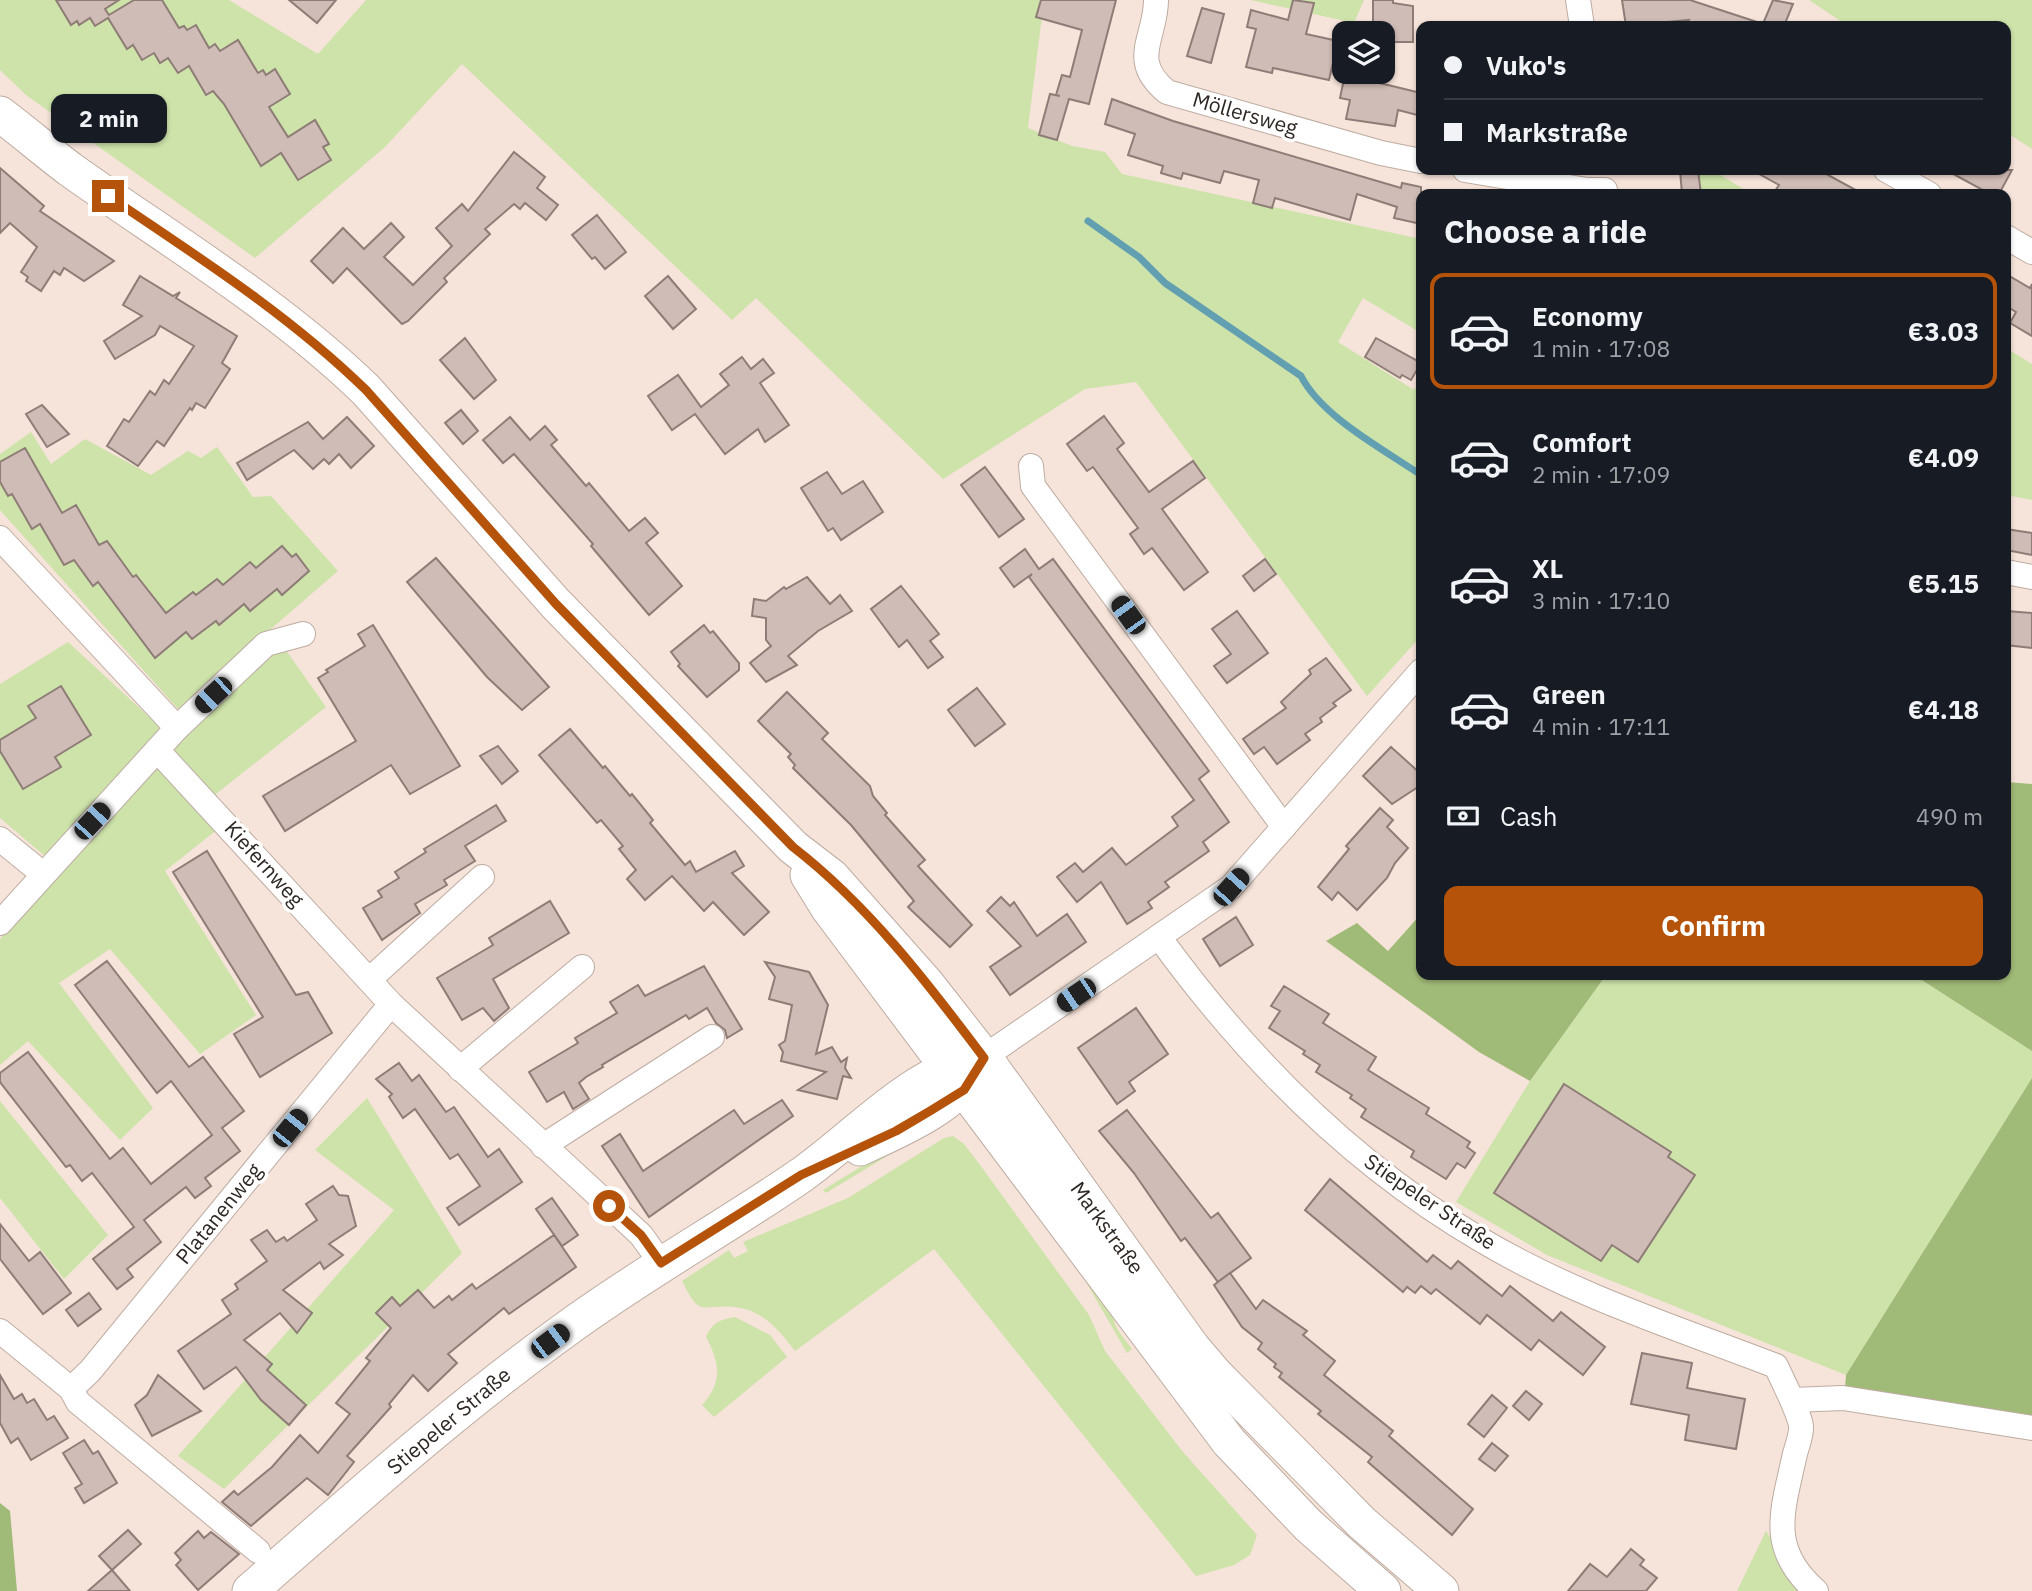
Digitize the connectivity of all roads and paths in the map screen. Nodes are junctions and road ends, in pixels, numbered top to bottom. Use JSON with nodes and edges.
{"nodes":[{"id":1,"x":1156,"y":0,"type":"edge"},
{"id":2,"x":1578,"y":0,"type":"edge"},
{"id":3,"x":1581,"y":21,"type":"edge"},
{"id":4,"x":0,"y":114,"type":"edge"},
{"id":5,"x":1416,"y":160,"type":"edge"},
{"id":6,"x":1496,"y":175,"type":"edge"},
{"id":7,"x":1895,"y":175,"type":"edge"},
{"id":8,"x":1581,"y":189,"type":"edge"},
{"id":9,"x":1920,"y":189,"type":"edge"},
{"id":10,"x":2011,"y":240,"type":"edge"},
{"id":11,"x":2032,"y":251,"type":"edge"},
{"id":12,"x":1031,"y":466,"type":"dead end"},
{"id":13,"x":0,"y":538,"type":"edge"},
{"id":14,"x":2011,"y":573,"type":"edge"},
{"id":15,"x":2032,"y":577,"type":"edge"},
{"id":16,"x":303,"y":634,"type":"dead end"},
{"id":17,"x":1416,"y":677,"type":"edge"},
{"id":18,"x":177,"y":728,"type":"junction"},
{"id":19,"x":157,"y":750,"type":"junction"},
{"id":20,"x":1284,"y":827,"type":"junction"},
{"id":21,"x":0,"y":839,"type":"edge"},
{"id":22,"x":793,"y":847,"type":"junction"},
{"id":23,"x":43,"y":874,"type":"junction"},
{"id":24,"x":482,"y":877,"type":"dead end"},
{"id":25,"x":0,"y":923,"type":"edge"},
{"id":26,"x":1159,"y":937,"type":"junction"},
{"id":27,"x":582,"y":967,"type":"dead end"},
{"id":28,"x":369,"y":980,"type":"junction"},
{"id":29,"x":391,"y":1004,"type":"junction"},
{"id":30,"x":712,"y":1037,"type":"dead end"},
{"id":31,"x":984,"y":1058,"type":"junction"},
{"id":32,"x":460,"y":1069,"type":"junction"},
{"id":33,"x":956,"y":1078,"type":"junction"},
{"id":34,"x":543,"y":1146,"type":"junction"},
{"id":35,"x":661,"y":1263,"type":"junction"},
{"id":36,"x":0,"y":1331,"type":"edge"},
{"id":37,"x":71,"y":1389,"type":"junction"},
{"id":38,"x":1792,"y":1400,"type":"junction"},
{"id":39,"x":2032,"y":1428,"type":"edge"},
{"id":40,"x":258,"y":1551,"type":"dead end"},
{"id":41,"x":250,"y":1591,"type":"edge"},
{"id":42,"x":1383,"y":1591,"type":"edge"},
{"id":43,"x":1441,"y":1591,"type":"edge"},
{"id":44,"x":1816,"y":1591,"type":"edge"}],
"edges":[{"from":1,"to":5,"type":"street","name":"Möllersweg"},
{"from":2,"to":3,"type":"street"},
{"from":4,"to":22,"type":"main road","name":"Markstraße"},
{"from":6,"to":8,"type":"street"},
{"from":7,"to":9,"type":"street"},
{"from":10,"to":11,"type":"street"},
{"from":12,"to":20,"type":"street"},
{"from":13,"to":18,"type":"street"},
{"from":14,"to":15,"type":"street"},
{"from":16,"to":18,"type":"street"},
{"from":17,"to":20,"type":"street","name":"Stiepeler Straße"},
{"from":18,"to":19,"type":"street"},
{"from":19,"to":23,"type":"street"},
{"from":19,"to":28,"type":"street","name":"Kiefernweg"},
{"from":20,"to":26,"type":"street","name":"Stiepeler Straße"},
{"from":21,"to":23,"type":"street"},
{"from":22,"to":31,"type":"main road","name":"Markstraße"},
{"from":22,"to":33,"type":"main road","name":"Markstraße"},
{"from":23,"to":25,"type":"street"},
{"from":24,"to":28,"type":"street"},
{"from":26,"to":31,"type":"street","name":"Stiepeler Straße"},
{"from":26,"to":38,"type":"street","name":"Stiepeler Straße"},
{"from":27,"to":32,"type":"street"},
{"from":28,"to":29,"type":"street","name":"Kiefernweg"},
{"from":29,"to":32,"type":"street","name":"Kiefernweg"},
{"from":29,"to":37,"type":"street","name":"Platanenweg"},
{"from":30,"to":34,"type":"street"},
{"from":31,"to":33,"type":"main road","name":"Stiepeler Straße"},
{"from":31,"to":43,"type":"main road","name":"Markstraße"},
{"from":32,"to":34,"type":"street","name":"Kiefernweg"},
{"from":33,"to":35,"type":"main road","name":"Stiepeler Straße"},
{"from":33,"to":42,"type":"main road","name":"Markstraße"},
{"from":34,"to":35,"type":"street","name":"Kiefernweg"},
{"from":35,"to":41,"type":"main road","name":"Stiepeler Straße"},
{"from":36,"to":37,"type":"street"},
{"from":37,"to":40,"type":"street"},
{"from":38,"to":39,"type":"street"},
{"from":38,"to":44,"type":"street","name":"Stiepeler Straße"}]}
